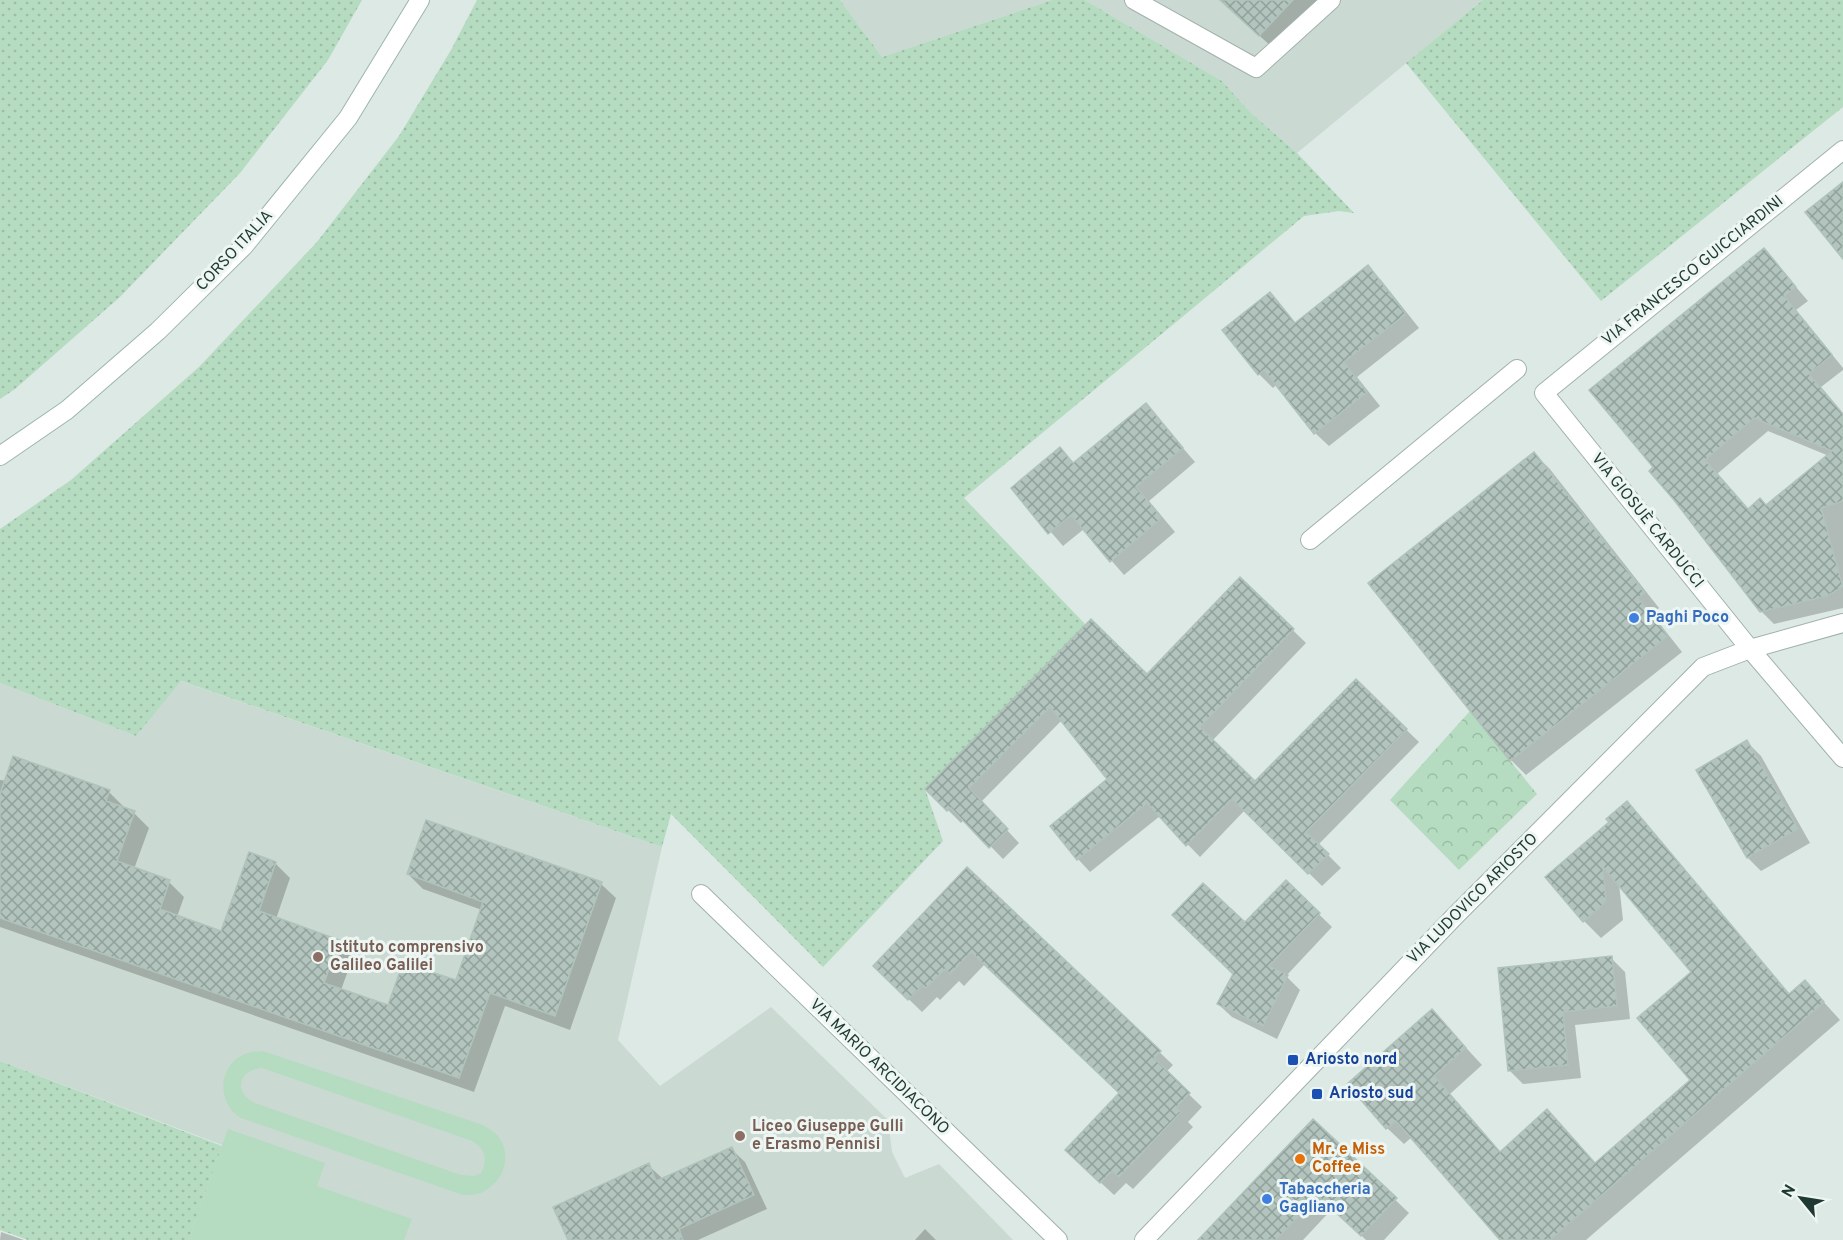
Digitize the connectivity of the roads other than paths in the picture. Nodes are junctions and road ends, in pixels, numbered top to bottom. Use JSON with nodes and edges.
{"nodes":[{"id":1,"x":420,"y":0,"type":"edge"},
{"id":2,"x":1134,"y":0,"type":"edge"},
{"id":3,"x":1331,"y":0,"type":"edge"},
{"id":4,"x":1843,"y":150,"type":"edge"},
{"id":5,"x":1517,"y":369,"type":"dead end"},
{"id":6,"x":1544,"y":393,"type":"joint"},
{"id":7,"x":0,"y":456,"type":"edge"},
{"id":8,"x":1310,"y":540,"type":"dead end"},
{"id":9,"x":1843,"y":623,"type":"edge"},
{"id":10,"x":1750,"y":649,"type":"junction"},
{"id":11,"x":1843,"y":758,"type":"edge"},
{"id":12,"x":701,"y":894,"type":"dead end"},
{"id":13,"x":1058,"y":1240,"type":"edge"},
{"id":14,"x":1144,"y":1240,"type":"edge"}],
"edges":[{"from":1,"to":7,"type":"street","name":"CORSO ITALIA"},
{"from":2,"to":3,"type":"street"},
{"from":4,"to":6,"type":"street","name":"VIA FRANCESCO GUICCIARDINI"},
{"from":5,"to":8,"type":"street"},
{"from":6,"to":10,"type":"street","name":"VIA GIOSUÈ CARDUCCI"},
{"from":9,"to":10,"type":"street","name":"VIA LUDOVICO ARIOSTO"},
{"from":10,"to":11,"type":"street","name":"VIA GIOSUÈ CARDUCCI"},
{"from":10,"to":14,"type":"street","name":"VIA LUDOVICO ARIOSTO"},
{"from":12,"to":13,"type":"street","name":"VIA MARIO ARCIDIACONO"}]}
